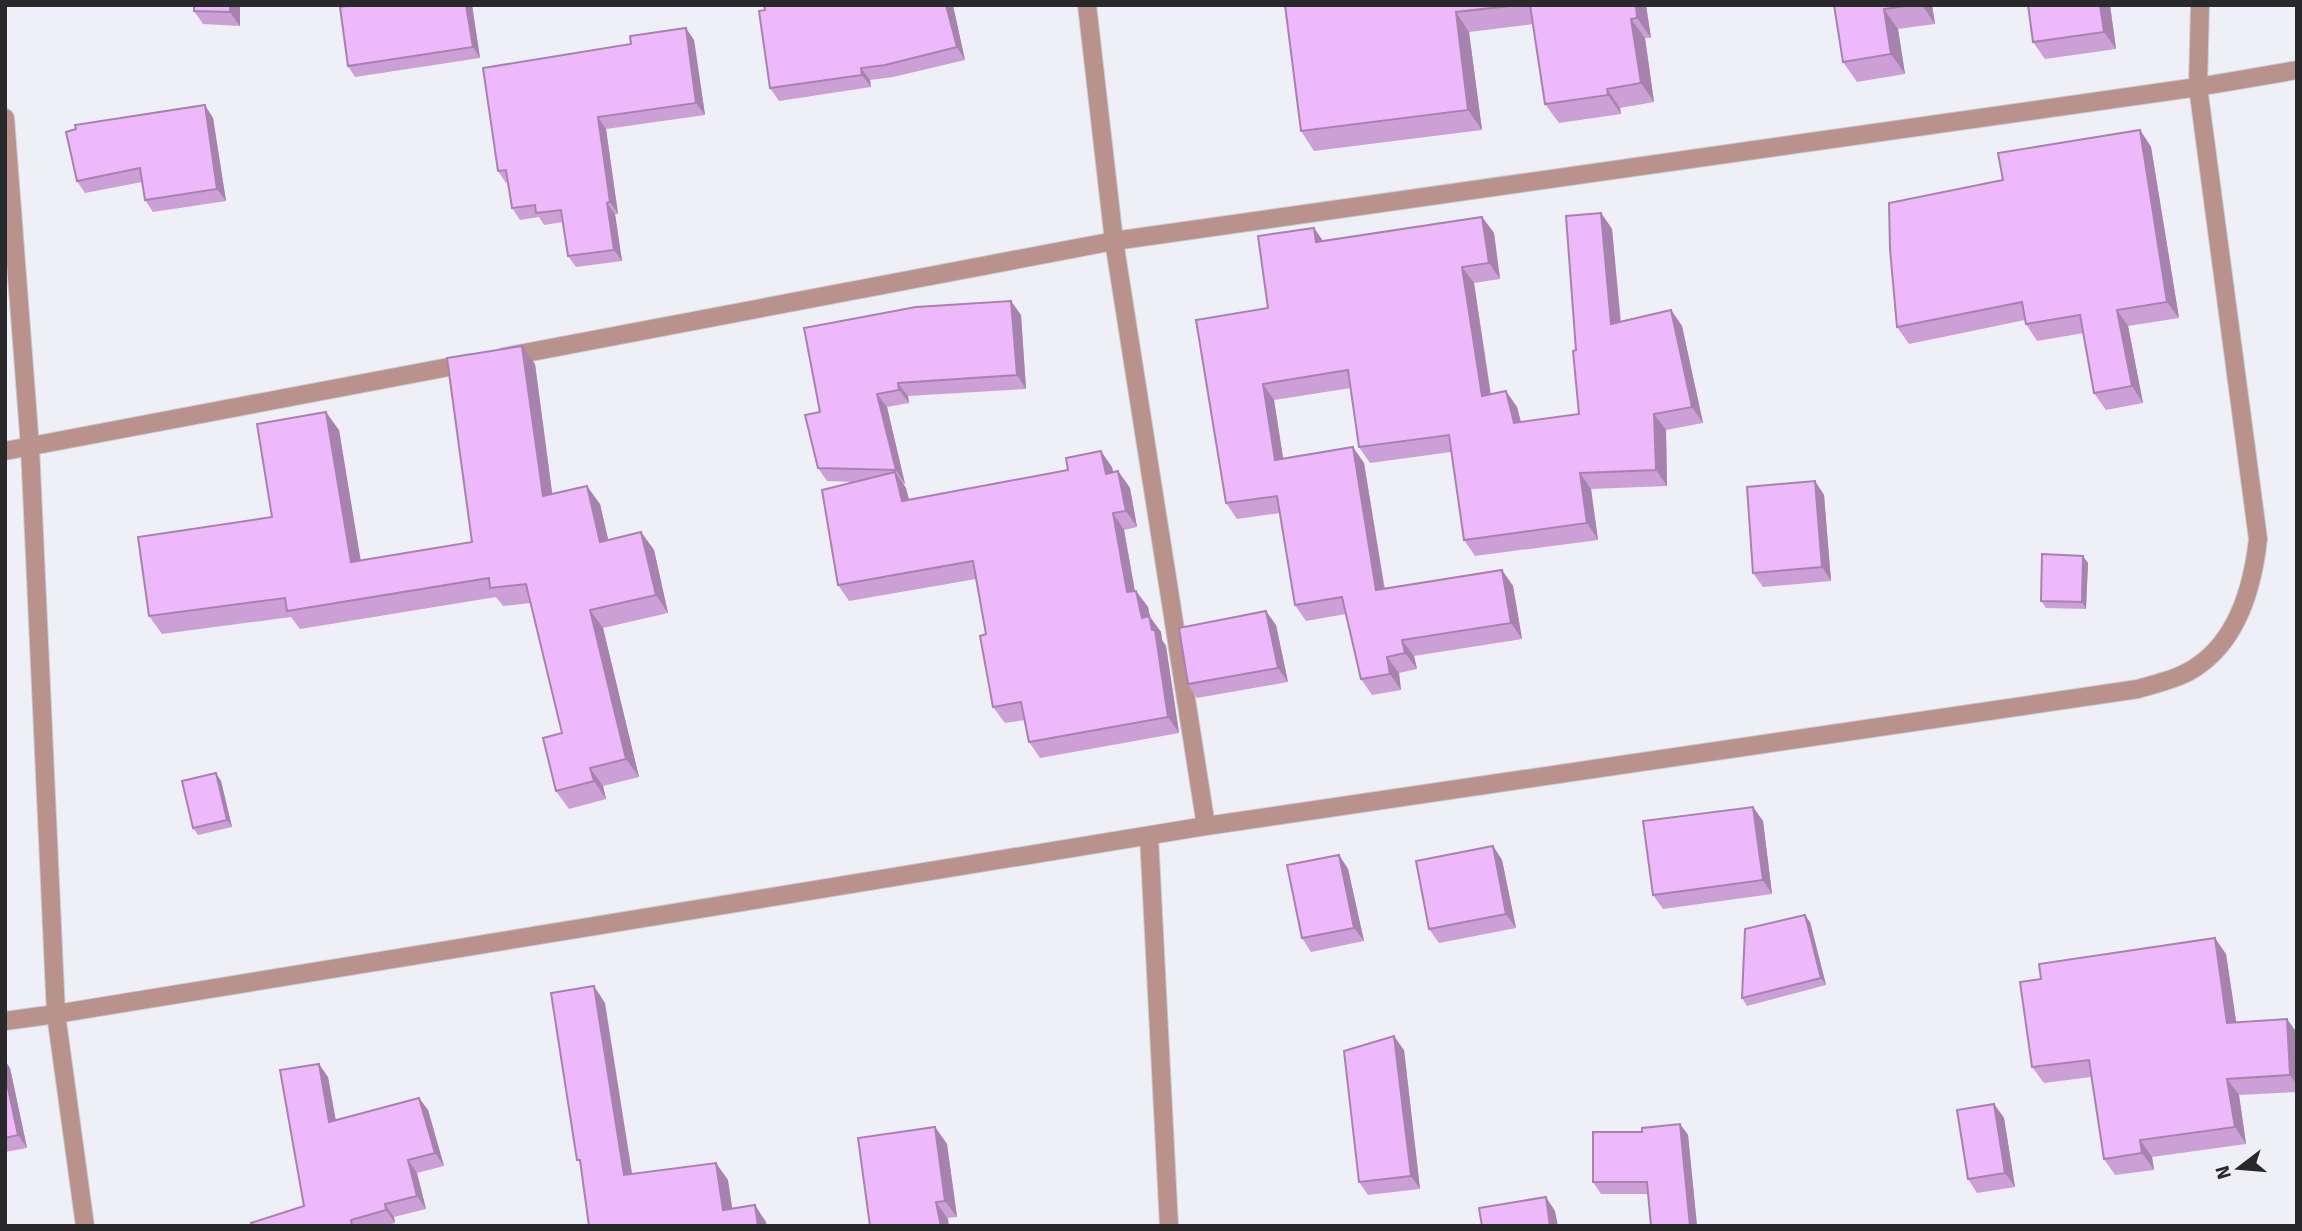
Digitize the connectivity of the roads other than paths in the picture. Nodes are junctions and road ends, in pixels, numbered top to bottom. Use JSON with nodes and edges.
{"nodes":[{"id":1,"x":1087,"y":5,"type":"edge"},
{"id":2,"x":2200,"y":5,"type":"edge"},
{"id":3,"x":2297,"y":70,"type":"edge"},
{"id":4,"x":2198,"y":87,"type":"junction"},
{"id":5,"x":5,"y":118,"type":"edge"},
{"id":6,"x":1114,"y":241,"type":"junction"},
{"id":7,"x":30,"y":447,"type":"junction"},
{"id":8,"x":5,"y":451,"type":"edge"},
{"id":9,"x":1206,"y":827,"type":"junction"},
{"id":10,"x":1149,"y":836,"type":"junction"},
{"id":11,"x":56,"y":1014,"type":"junction"},
{"id":12,"x":5,"y":1021,"type":"edge"},
{"id":13,"x":85,"y":1226,"type":"edge"},
{"id":14,"x":1169,"y":1226,"type":"edge"}],
"edges":[{"from":1,"to":6,"type":"street"},
{"from":2,"to":4,"type":"street"},
{"from":3,"to":4,"type":"street"},
{"from":4,"to":6,"type":"street"},
{"from":4,"to":9,"type":"street"},
{"from":5,"to":7,"type":"street"},
{"from":6,"to":7,"type":"street"},
{"from":6,"to":9,"type":"street"},
{"from":7,"to":8,"type":"street"},
{"from":7,"to":11,"type":"street"},
{"from":9,"to":10,"type":"street"},
{"from":10,"to":11,"type":"street"},
{"from":10,"to":14,"type":"street"},
{"from":11,"to":12,"type":"street"},
{"from":11,"to":13,"type":"street"}]}
